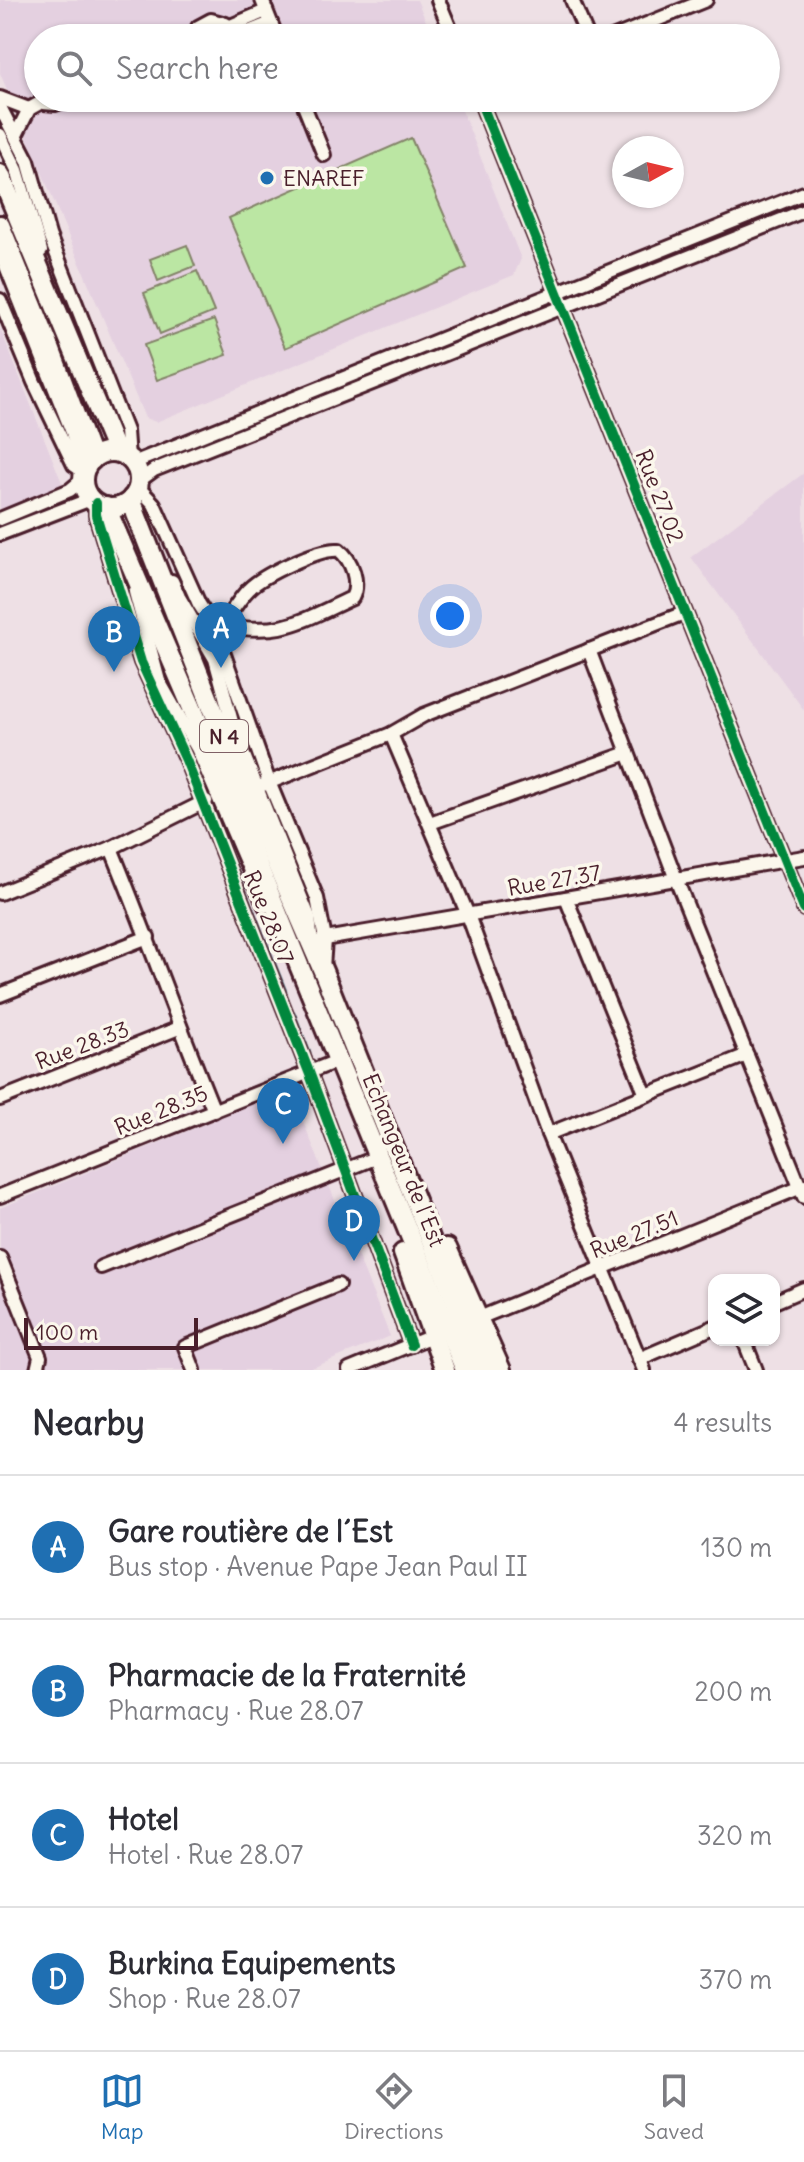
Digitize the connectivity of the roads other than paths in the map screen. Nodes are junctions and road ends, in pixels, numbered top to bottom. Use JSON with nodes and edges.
{"nodes":[{"id":1,"x":438,"y":0,"type":"edge"},
{"id":2,"x":572,"y":0,"type":"edge"},
{"id":3,"x":705,"y":0,"type":"edge"},
{"id":4,"x":266,"y":11,"type":"edge"},
{"id":5,"x":204,"y":24,"type":"edge"},
{"id":6,"x":223,"y":24,"type":"edge"},
{"id":7,"x":245,"y":24,"type":"edge"},
{"id":8,"x":448,"y":24,"type":"edge"},
{"id":9,"x":582,"y":24,"type":"edge"},
{"id":10,"x":646,"y":24,"type":"edge"},
{"id":11,"x":0,"y":98,"type":"edge"},
{"id":12,"x":0,"y":107,"type":"edge"},
{"id":13,"x":24,"y":107,"type":"edge"},
{"id":14,"x":28,"y":112,"type":"edge"},
{"id":15,"x":307,"y":112,"type":"edge"},
{"id":16,"x":485,"y":112,"type":"edge"},
{"id":17,"x":0,"y":135,"type":"edge"},
{"id":18,"x":16,"y":135,"type":"junction"},
{"id":19,"x":324,"y":155,"type":"dead end"},
{"id":20,"x":0,"y":174,"type":"edge"},
{"id":21,"x":804,"y":193,"type":"edge"},
{"id":22,"x":804,"y":211,"type":"edge"},
{"id":23,"x":0,"y":225,"type":"edge"},
{"id":24,"x":0,"y":251,"type":"edge"},
{"id":25,"x":558,"y":292,"type":"junction"},
{"id":26,"x":0,"y":300,"type":"edge"},
{"id":27,"x":564,"y":306,"type":"junction"},
{"id":28,"x":125,"y":457,"type":"junction"},
{"id":29,"x":86,"y":470,"type":"junction"},
{"id":30,"x":136,"y":490,"type":"junction"},
{"id":31,"x":99,"y":504,"type":"junction"},
{"id":32,"x":0,"y":519,"type":"edge"},
{"id":33,"x":0,"y":534,"type":"edge"},
{"id":34,"x":684,"y":613,"type":"junction"},
{"id":35,"x":218,"y":627,"type":"junction"},
{"id":36,"x":589,"y":650,"type":"junction"},
{"id":37,"x":391,"y":734,"type":"junction"},
{"id":38,"x":628,"y":753,"type":"junction"},
{"id":39,"x":243,"y":790,"type":"junction"},
{"id":40,"x":202,"y":803,"type":"junction"},
{"id":41,"x":430,"y":823,"type":"junction"},
{"id":42,"x":111,"y":848,"type":"junction"},
{"id":43,"x":804,"y":857,"type":"edge"},
{"id":44,"x":786,"y":860,"type":"junction"},
{"id":45,"x":676,"y":879,"type":"junction"},
{"id":46,"x":0,"y":893,"type":"edge"},
{"id":47,"x":566,"y":898,"type":"junction"},
{"id":48,"x":804,"y":909,"type":"edge"},
{"id":49,"x":468,"y":915,"type":"junction"},
{"id":50,"x":148,"y":937,"type":"junction"},
{"id":51,"x":318,"y":942,"type":"junction"},
{"id":52,"x":0,"y":995,"type":"edge"},
{"id":53,"x":179,"y":1028,"type":"junction"},
{"id":54,"x":747,"y":1055,"type":"junction"},
{"id":55,"x":337,"y":1061,"type":"junction"},
{"id":56,"x":309,"y":1072,"type":"junction"},
{"id":57,"x":369,"y":1085,"type":"junction"},
{"id":58,"x":646,"y":1095,"type":"junction"},
{"id":59,"x":0,"y":1099,"type":"edge"},
{"id":60,"x":214,"y":1111,"type":"junction"},
{"id":61,"x":359,"y":1113,"type":"junction"},
{"id":62,"x":548,"y":1134,"type":"junction"},
{"id":63,"x":372,"y":1159,"type":"junction"},
{"id":64,"x":346,"y":1171,"type":"junction"},
{"id":65,"x":803,"y":1190,"type":"edge"},
{"id":66,"x":0,"y":1196,"type":"edge"},
{"id":67,"x":0,"y":1258,"type":"edge"},
{"id":68,"x":101,"y":1267,"type":"dead end"},
{"id":69,"x":603,"y":1268,"type":"junction"},
{"id":70,"x":338,"y":1285,"type":"dead end"},
{"id":71,"x":804,"y":1289,"type":"edge"},
{"id":72,"x":780,"y":1299,"type":"edge"},
{"id":73,"x":479,"y":1318,"type":"junction"},
{"id":74,"x":708,"y":1330,"type":"edge"},
{"id":75,"x":432,"y":1336,"type":"junction"},
{"id":76,"x":411,"y":1345,"type":"junction"},
{"id":77,"x":746,"y":1346,"type":"edge"},
{"id":78,"x":642,"y":1364,"type":"edge"},
{"id":79,"x":37,"y":1370,"type":"edge"},
{"id":80,"x":194,"y":1370,"type":"edge"},
{"id":81,"x":349,"y":1370,"type":"edge"},
{"id":82,"x":445,"y":1370,"type":"edge"},
{"id":83,"x":465,"y":1370,"type":"edge"},
{"id":84,"x":483,"y":1370,"type":"edge"},
{"id":85,"x":501,"y":1370,"type":"edge"},
{"id":86,"x":756,"y":1370,"type":"edge"}],
"edges":[{"from":1,"to":8,"type":"street"},
{"from":2,"to":9,"type":"street"},
{"from":3,"to":10,"type":"street"},
{"from":4,"to":7,"type":"street"},
{"from":5,"to":6,"type":"street"},
{"from":11,"to":13,"type":"street"},
{"from":12,"to":18,"type":"street"},
{"from":14,"to":18,"type":"street"},
{"from":15,"to":19,"type":"street"},
{"from":16,"to":25,"type":"street","name":"Rue 27.02"},
{"from":17,"to":28,"type":"street"},
{"from":18,"to":28,"type":"street"},
{"from":20,"to":28,"type":"highway","number":"N 4"},
{"from":21,"to":25,"type":"street"},
{"from":22,"to":27,"type":"street"},
{"from":23,"to":29,"type":"highway","number":"N 4"},
{"from":24,"to":29,"type":"street"},
{"from":25,"to":27,"type":"street","name":"Rue 27.02"},
{"from":25,"to":28,"type":"street"},
{"from":26,"to":29,"type":"street"},
{"from":27,"to":30,"type":"street"},
{"from":27,"to":34,"type":"street","name":"Rue 27.02"},
{"from":28,"to":29,"type":"highway"},
{"from":28,"to":30,"type":"highway","number":"N 4"},
{"from":29,"to":31,"type":"highway","number":"N 4"},
{"from":29,"to":32,"type":"street"},
{"from":30,"to":31,"type":"highway"},
{"from":30,"to":35,"type":"street"},
{"from":30,"to":39,"type":"highway","number":"N 4"},
{"from":31,"to":33,"type":"street"},
{"from":31,"to":39,"type":"highway","number":"N 4"},
{"from":31,"to":40,"type":"street","name":"Rue 28.07"},
{"from":34,"to":36,"type":"street"},
{"from":34,"to":44,"type":"street","name":"Rue 27.02"},
{"from":35,"to":35,"type":"street"},
{"from":35,"to":39,"type":"street"},
{"from":36,"to":37,"type":"street"},
{"from":36,"to":38,"type":"street"},
{"from":37,"to":39,"type":"street"},
{"from":37,"to":41,"type":"street"},
{"from":38,"to":41,"type":"street"},
{"from":38,"to":45,"type":"street"},
{"from":39,"to":40,"type":"street"},
{"from":39,"to":51,"type":"highway","number":"N 4"},
{"from":39,"to":55,"type":"highway","name":"Echangeur de l´Est","number":"N 4"},
{"from":40,"to":42,"type":"street"},
{"from":40,"to":56,"type":"street","name":"Rue 28.07"},
{"from":41,"to":49,"type":"street"},
{"from":42,"to":46,"type":"street"},
{"from":42,"to":50,"type":"street"},
{"from":43,"to":44,"type":"street","name":"Rue 27.37"},
{"from":44,"to":45,"type":"street","name":"Rue 27.37"},
{"from":44,"to":48,"type":"street","name":"Rue 27.02"},
{"from":45,"to":47,"type":"street","name":"Rue 27.37"},
{"from":45,"to":54,"type":"street"},
{"from":47,"to":49,"type":"street","name":"Rue 27.37"},
{"from":47,"to":58,"type":"street"},
{"from":49,"to":51,"type":"street","name":"Rue 27.37"},
{"from":49,"to":62,"type":"street"},
{"from":50,"to":52,"type":"street"},
{"from":50,"to":53,"type":"street"},
{"from":51,"to":57,"type":"highway","name":"Echangeur de l´Est","number":"N 4"},
{"from":53,"to":59,"type":"street","name":"Rue 28.33"},
{"from":53,"to":60,"type":"street"},
{"from":54,"to":58,"type":"street"},
{"from":54,"to":65,"type":"street"},
{"from":55,"to":56,"type":"street","name":"Rue 28.35"},
{"from":55,"to":61,"type":"highway","name":"Echangeur de l´Est","number":"N 4"},
{"from":56,"to":60,"type":"street","name":"Rue 28.35"},
{"from":56,"to":64,"type":"street","name":"Rue 28.07"},
{"from":57,"to":73,"type":"highway"},
{"from":57,"to":84,"type":"highway","name":"Echangeur de l´Est","number":"N 4"},
{"from":58,"to":62,"type":"street"},
{"from":60,"to":66,"type":"street","name":"Rue 28.35"},
{"from":61,"to":63,"type":"highway"},
{"from":61,"to":83,"type":"highway","name":"Echangeur de l´Est","number":"N 4"},
{"from":62,"to":69,"type":"street"},
{"from":63,"to":64,"type":"street"},
{"from":63,"to":75,"type":"highway"},
{"from":64,"to":68,"type":"street"},
{"from":64,"to":76,"type":"street","name":"Rue 28.07"},
{"from":65,"to":69,"type":"street","name":"Rue 27.51"},
{"from":67,"to":79,"type":"street"},
{"from":69,"to":73,"type":"street","name":"Rue 27.51"},
{"from":69,"to":78,"type":"street"},
{"from":70,"to":80,"type":"street"},
{"from":71,"to":72,"type":"street"},
{"from":73,"to":85,"type":"highway"},
{"from":74,"to":78,"type":"street"},
{"from":75,"to":76,"type":"street"},
{"from":75,"to":82,"type":"highway"},
{"from":76,"to":81,"type":"street"},
{"from":77,"to":86,"type":"street"}]}
